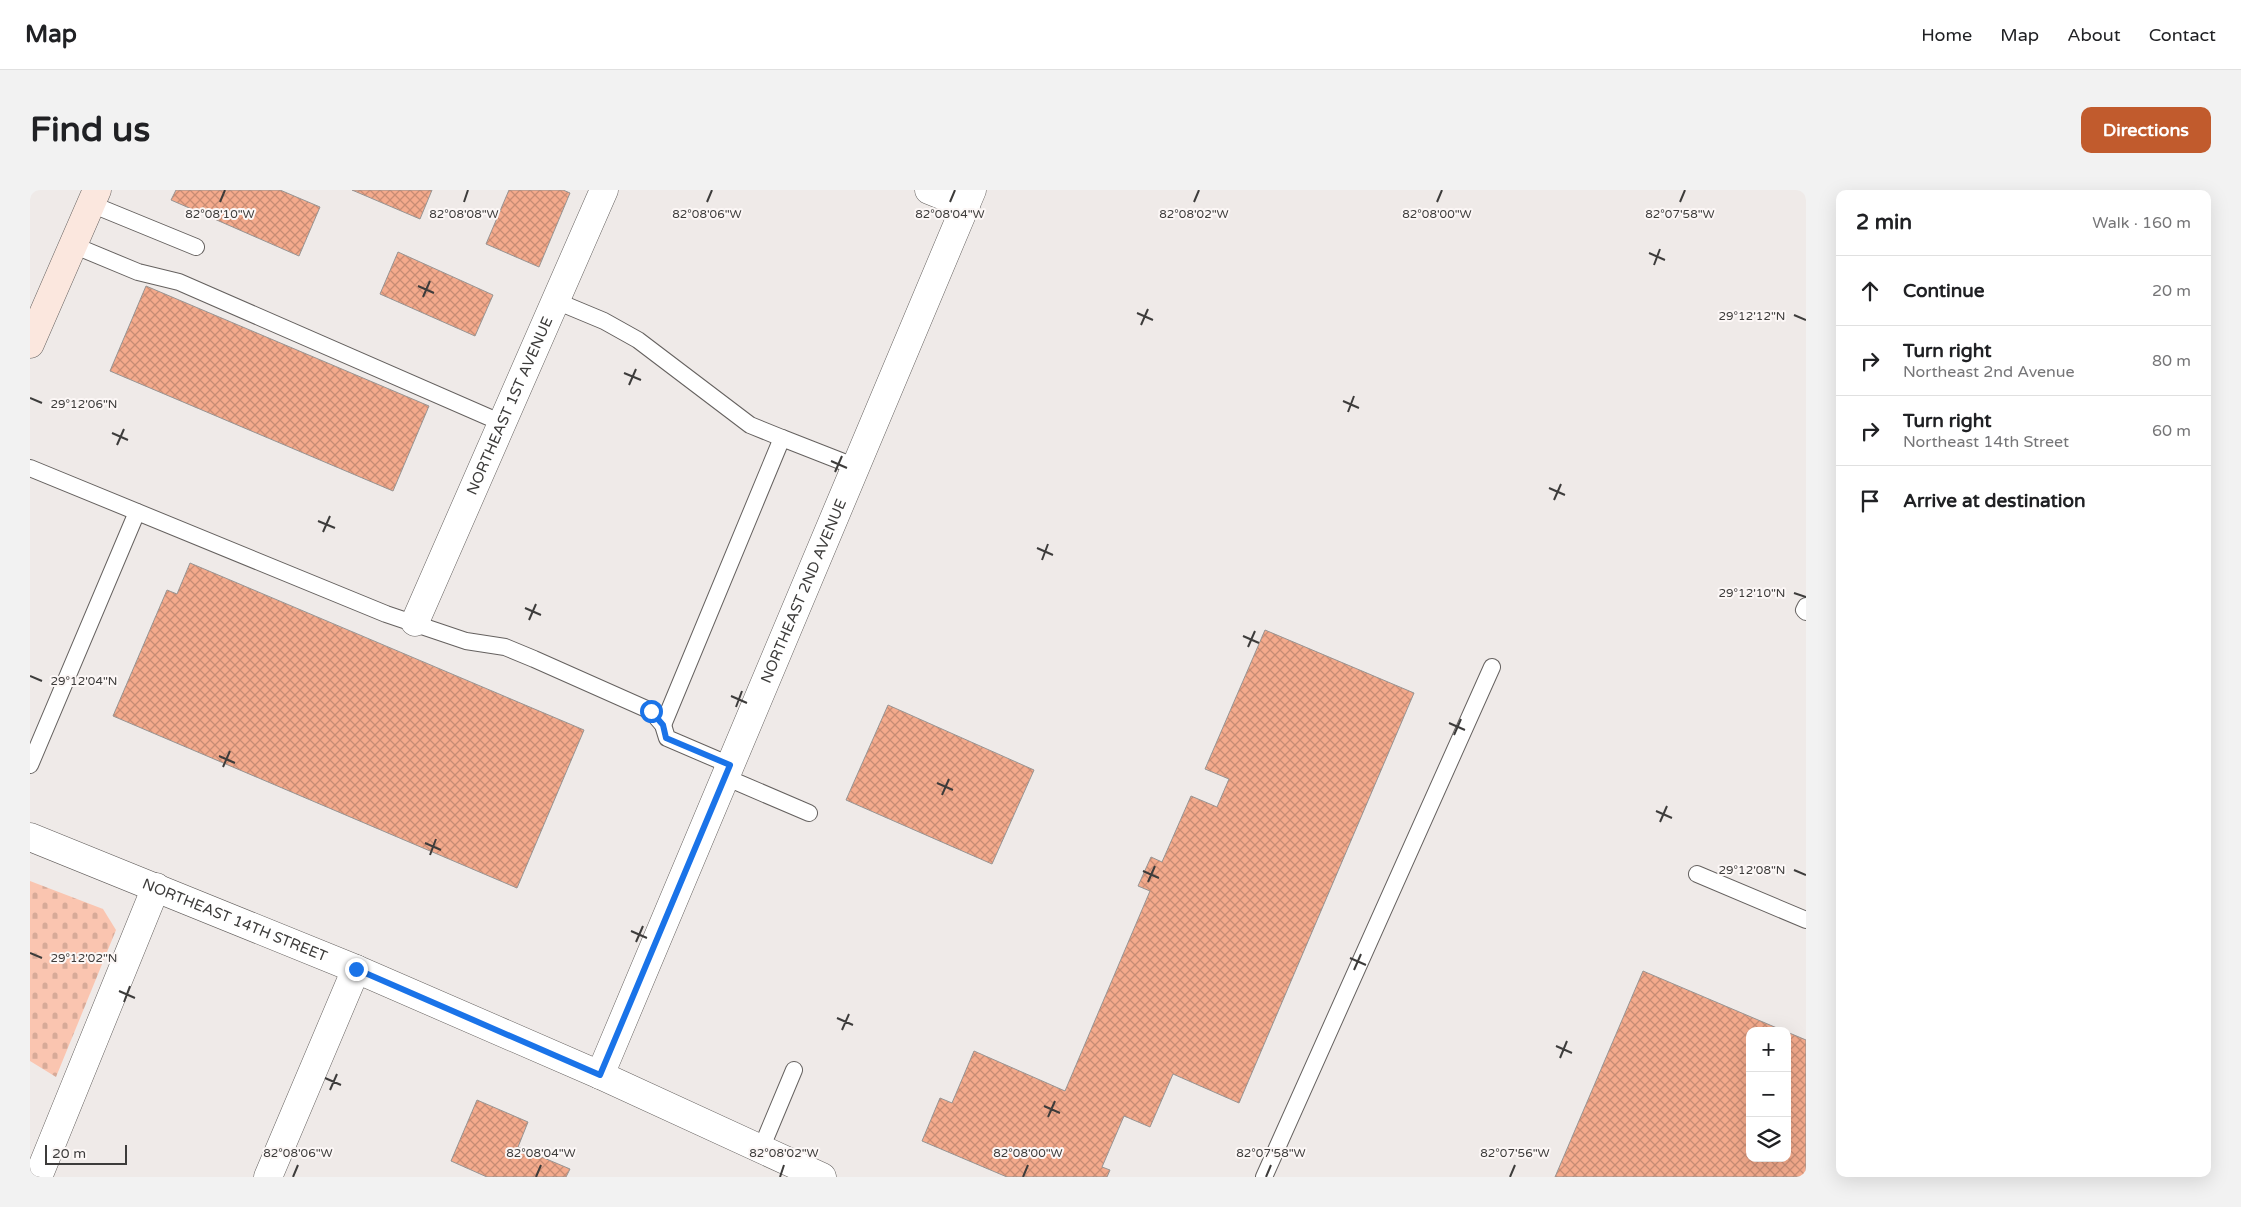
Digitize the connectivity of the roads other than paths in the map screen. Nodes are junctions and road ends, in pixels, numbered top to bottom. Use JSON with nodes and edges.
{"nodes":[{"id":1,"x":604,"y":190,"type":"edge"},
{"id":2,"x":929,"y":190,"type":"edge"},
{"id":3,"x":94,"y":197,"type":"edge"},
{"id":4,"x":969,"y":198,"type":"edge"},
{"id":5,"x":73,"y":245,"type":"junction"},
{"id":6,"x":196,"y":247,"type":"dead end"},
{"id":7,"x":556,"y":301,"type":"junction"},
{"id":8,"x":30,"y":344,"type":"edge"},
{"id":9,"x":502,"y":423,"type":"junction"},
{"id":10,"x":782,"y":438,"type":"junction"},
{"id":11,"x":856,"y":467,"type":"junction"},
{"id":12,"x":30,"y":468,"type":"edge"},
{"id":13,"x":137,"y":512,"type":"junction"},
{"id":14,"x":1806,"y":606,"type":"edge"},
{"id":15,"x":1806,"y":612,"type":"edge"},
{"id":16,"x":415,"y":622,"type":"junction"},
{"id":17,"x":1492,"y":667,"type":"dead end"},
{"id":18,"x":663,"y":725,"type":"junction"},
{"id":19,"x":30,"y":765,"type":"edge"},
{"id":20,"x":728,"y":771,"type":"junction"},
{"id":21,"x":809,"y":813,"type":"dead end"},
{"id":22,"x":30,"y":836,"type":"edge"},
{"id":23,"x":1696,"y":874,"type":"dead end"},
{"id":24,"x":156,"y":887,"type":"junction"},
{"id":25,"x":1806,"y":920,"type":"edge"},
{"id":26,"x":356,"y":969,"type":"junction"},
{"id":27,"x":794,"y":1070,"type":"dead end"},
{"id":28,"x":600,"y":1075,"type":"junction"},
{"id":29,"x":761,"y":1149,"type":"junction"},
{"id":30,"x":38,"y":1177,"type":"edge"},
{"id":31,"x":268,"y":1177,"type":"edge"},
{"id":32,"x":822,"y":1177,"type":"edge"},
{"id":33,"x":1264,"y":1177,"type":"edge"}],
"edges":[{"from":1,"to":7,"type":"street","name":"NORTHEAST 1ST AVENUE"},
{"from":2,"to":4,"type":"street"},
{"from":3,"to":5,"type":"main road"},
{"from":3,"to":6,"type":"lane"},
{"from":4,"to":11,"type":"street","name":"NORTHEAST 2ND AVENUE"},
{"from":5,"to":8,"type":"main road"},
{"from":5,"to":9,"type":"lane"},
{"from":7,"to":9,"type":"street","name":"NORTHEAST 1ST AVENUE"},
{"from":7,"to":10,"type":"lane"},
{"from":9,"to":16,"type":"street","name":"NORTHEAST 1ST AVENUE"},
{"from":10,"to":11,"type":"lane"},
{"from":10,"to":18,"type":"lane"},
{"from":11,"to":20,"type":"street","name":"NORTHEAST 2ND AVENUE"},
{"from":12,"to":13,"type":"lane"},
{"from":13,"to":16,"type":"lane"},
{"from":13,"to":19,"type":"lane"},
{"from":14,"to":15,"type":"lane"},
{"from":16,"to":18,"type":"lane"},
{"from":17,"to":33,"type":"lane"},
{"from":18,"to":20,"type":"lane"},
{"from":20,"to":21,"type":"lane"},
{"from":20,"to":28,"type":"street","name":"NORTHEAST 2ND AVENUE"},
{"from":22,"to":24,"type":"street","name":"NORTHEAST 14TH STREET"},
{"from":23,"to":25,"type":"lane"},
{"from":24,"to":26,"type":"street","name":"NORTHEAST 14TH STREET"},
{"from":24,"to":30,"type":"street"},
{"from":26,"to":28,"type":"street","name":"NORTHEAST 14TH STREET"},
{"from":26,"to":31,"type":"street"},
{"from":27,"to":29,"type":"lane"},
{"from":28,"to":29,"type":"street","name":"NORTHEAST 14TH STREET"},
{"from":29,"to":32,"type":"street","name":"NORTHEAST 14TH STREET"}]}
